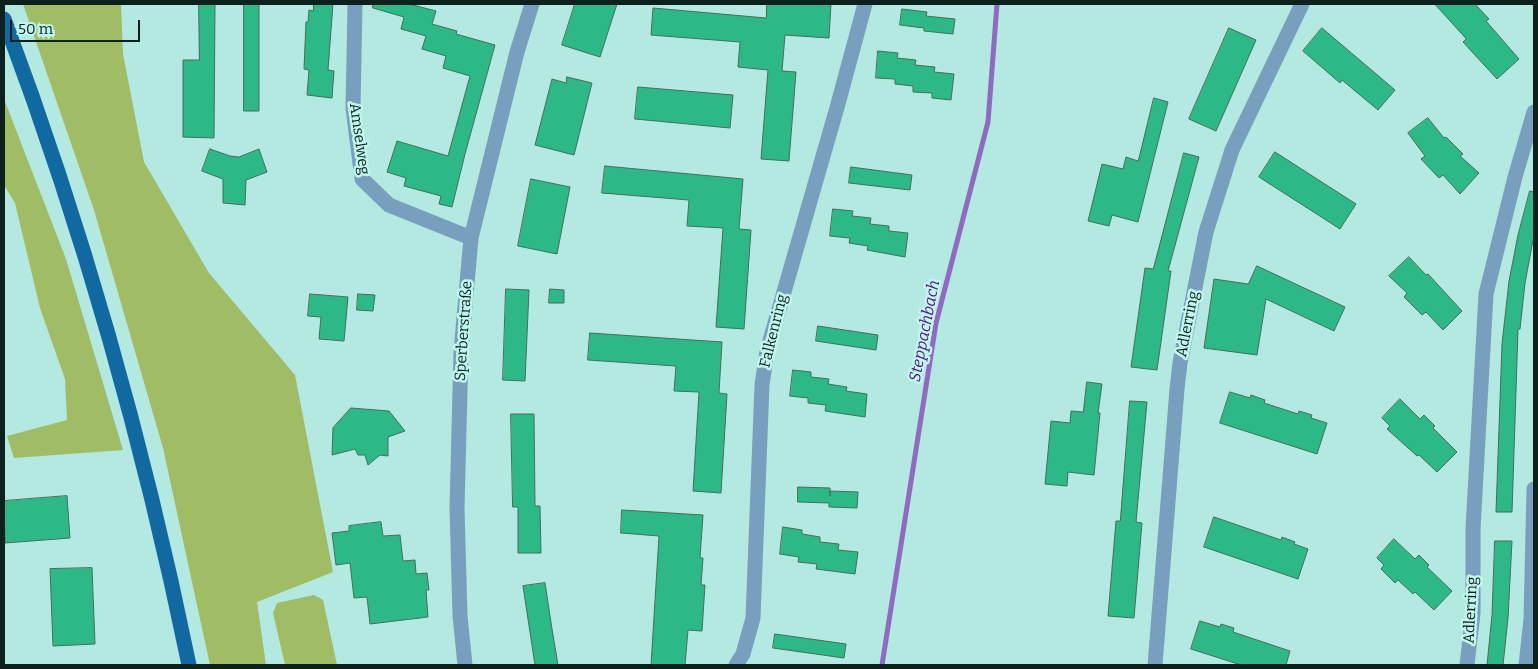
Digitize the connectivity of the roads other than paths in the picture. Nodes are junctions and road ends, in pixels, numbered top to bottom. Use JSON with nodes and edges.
{"nodes":[{"id":1,"x":355,"y":4,"type":"edge"},
{"id":2,"x":532,"y":4,"type":"edge"},
{"id":3,"x":865,"y":4,"type":"edge"},
{"id":4,"x":1302,"y":4,"type":"edge"},
{"id":5,"x":4,"y":19,"type":"edge"},
{"id":6,"x":1534,"y":112,"type":"edge"},
{"id":7,"x":471,"y":238,"type":"junction"},
{"id":8,"x":1534,"y":489,"type":"edge"},
{"id":9,"x":189,"y":665,"type":"edge"},
{"id":10,"x":465,"y":665,"type":"edge"},
{"id":11,"x":736,"y":665,"type":"edge"},
{"id":12,"x":1155,"y":665,"type":"edge"},
{"id":13,"x":1467,"y":665,"type":"edge"},
{"id":14,"x":1526,"y":665,"type":"edge"}],
"edges":[{"from":1,"to":7,"type":"street","name":"Amselweg"},
{"from":2,"to":7,"type":"street","name":"Sperberstraße"},
{"from":3,"to":11,"type":"street","name":"Falkenring"},
{"from":4,"to":12,"type":"street","name":"Adlerring"},
{"from":5,"to":9,"type":"main road"},
{"from":6,"to":13,"type":"street","name":"Adlerring"},
{"from":7,"to":10,"type":"street","name":"Sperberstraße"},
{"from":8,"to":14,"type":"street"}]}
